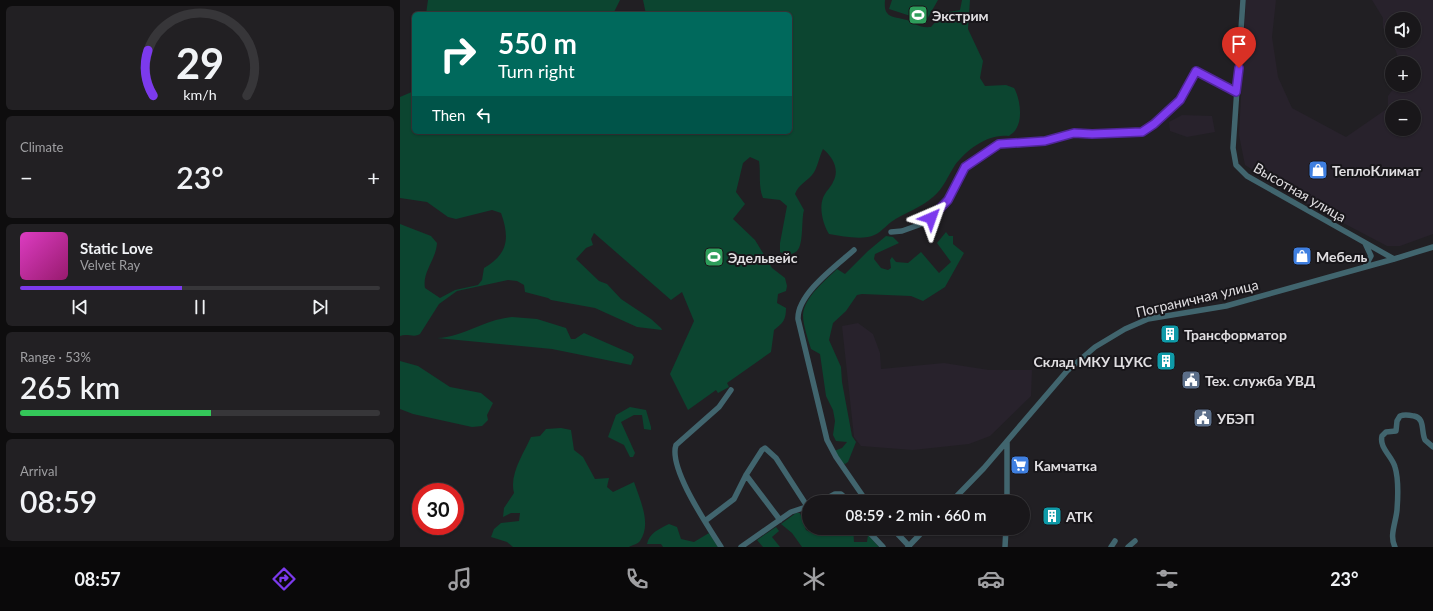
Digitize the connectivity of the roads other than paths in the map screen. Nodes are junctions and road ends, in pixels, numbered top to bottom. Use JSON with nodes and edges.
{"nodes":[{"id":1,"x":1243,"y":0,"type":"edge"},
{"id":2,"x":1236,"y":92,"type":"junction"},
{"id":3,"x":891,"y":232,"type":"dead end"},
{"id":4,"x":1365,"y":243,"type":"junction"},
{"id":5,"x":1433,"y":247,"type":"edge"},
{"id":6,"x":854,"y":250,"type":"dead end"},
{"id":7,"x":1394,"y":260,"type":"junction"},
{"id":8,"x":1365,"y":267,"type":"junction"},
{"id":9,"x":732,"y":390,"type":"dead end"},
{"id":10,"x":1007,"y":442,"type":"junction"},
{"id":11,"x":1433,"y":447,"type":"edge"},
{"id":12,"x":746,"y":475,"type":"junction"},
{"id":13,"x":862,"y":495,"type":"edge"},
{"id":14,"x":958,"y":495,"type":"edge"},
{"id":15,"x":1006,"y":495,"type":"edge"},
{"id":16,"x":802,"y":497,"type":"edge"},
{"id":17,"x":802,"y":508,"type":"edge"},
{"id":18,"x":780,"y":520,"type":"junction"},
{"id":19,"x":705,"y":521,"type":"junction"},
{"id":20,"x":872,"y":535,"type":"edge"},
{"id":21,"x":898,"y":535,"type":"edge"},
{"id":22,"x":919,"y":535,"type":"edge"},
{"id":23,"x":1006,"y":535,"type":"edge"},
{"id":24,"x":1115,"y":541,"type":"dead end"},
{"id":25,"x":1135,"y":541,"type":"dead end"},
{"id":26,"x":908,"y":546,"type":"edge"},
{"id":27,"x":721,"y":547,"type":"edge"},
{"id":28,"x":742,"y":547,"type":"edge"},
{"id":29,"x":883,"y":547,"type":"edge"},
{"id":30,"x":1005,"y":547,"type":"edge"},
{"id":31,"x":1111,"y":547,"type":"edge"},
{"id":32,"x":1128,"y":547,"type":"edge"},
{"id":33,"x":1395,"y":547,"type":"edge"}],
"edges":[{"from":1,"to":2,"type":"street","name":"Высотная улица"},
{"from":2,"to":3,"type":"street"},
{"from":2,"to":4,"type":"street","name":"Высотная улица"},
{"from":4,"to":7,"type":"street","name":"Высотная улица"},
{"from":4,"to":8,"type":"street"},
{"from":5,"to":7,"type":"street","name":"Пограничная улица"},
{"from":6,"to":13,"type":"street"},
{"from":7,"to":8,"type":"street","name":"Пограничная улица"},
{"from":8,"to":10,"type":"street","name":"Пограничная улица"},
{"from":9,"to":19,"type":"street"},
{"from":10,"to":14,"type":"street","name":"Пограничная улица"},
{"from":10,"to":15,"type":"street"},
{"from":11,"to":33,"type":"street"},
{"from":12,"to":16,"type":"street"},
{"from":12,"to":18,"type":"street"},
{"from":12,"to":19,"type":"street"},
{"from":17,"to":18,"type":"street"},
{"from":18,"to":28,"type":"street"},
{"from":19,"to":27,"type":"street"},
{"from":20,"to":29,"type":"street"},
{"from":21,"to":26,"type":"street"},
{"from":22,"to":26,"type":"street"},
{"from":23,"to":30,"type":"street"},
{"from":24,"to":31,"type":"street"},
{"from":25,"to":32,"type":"street"}]}
